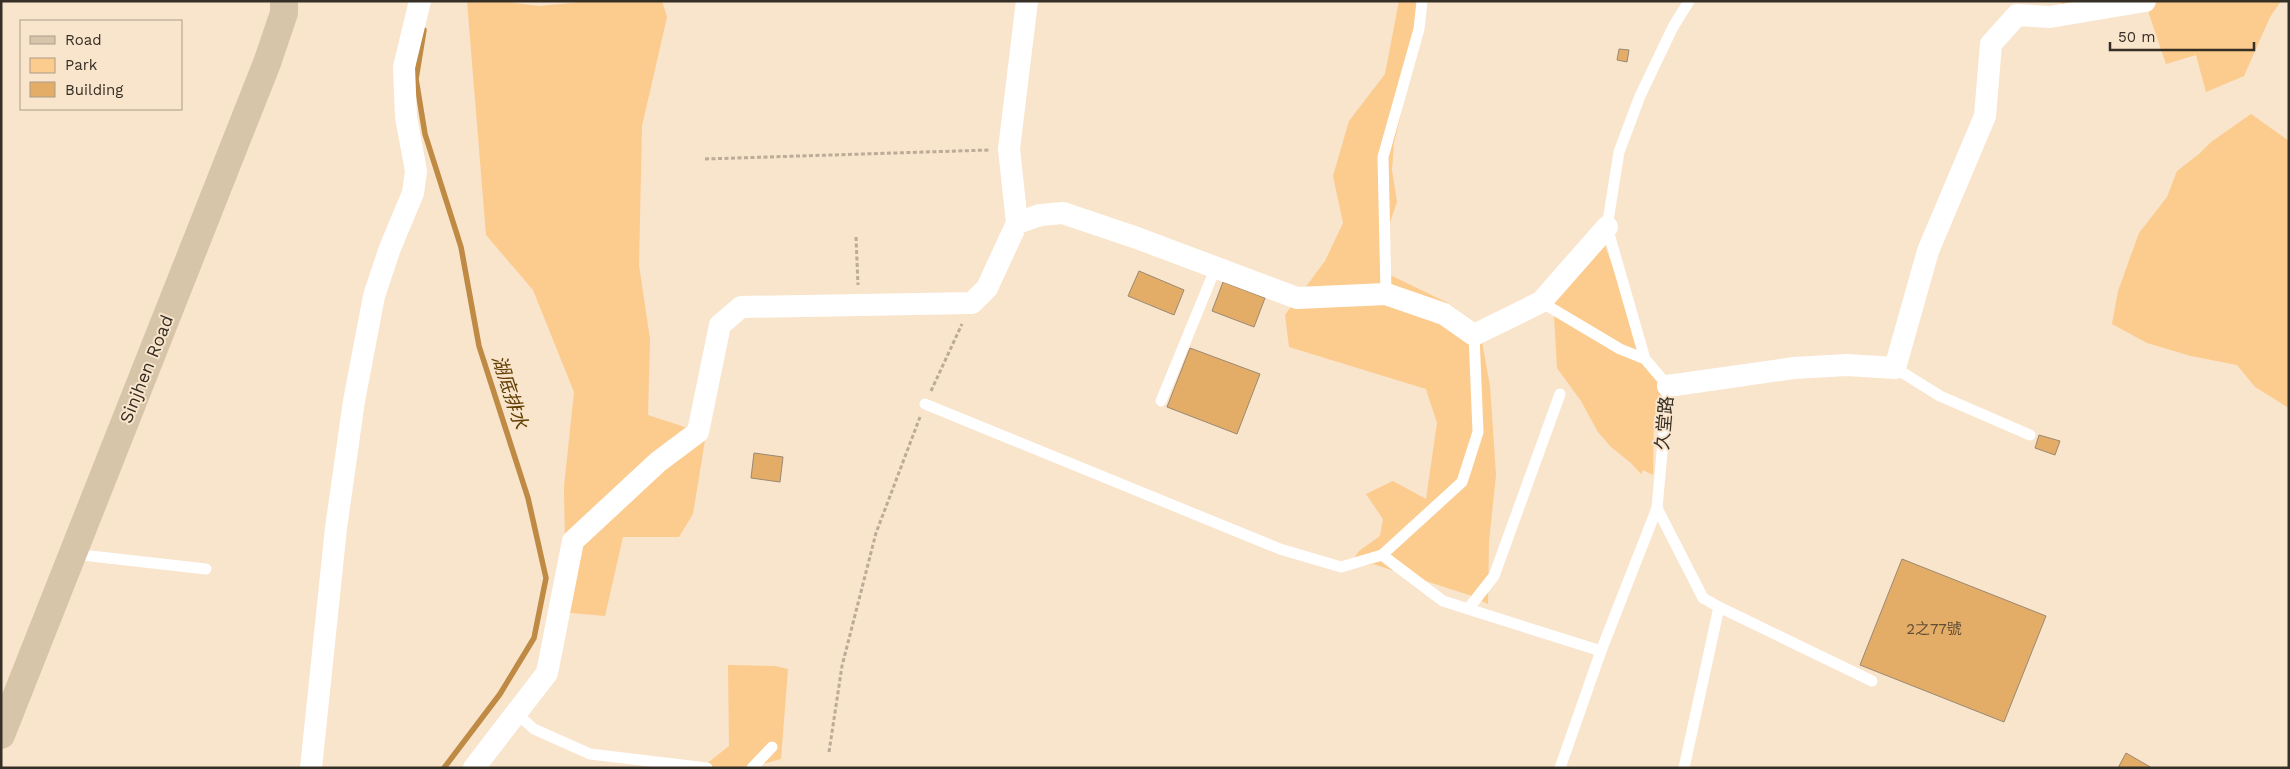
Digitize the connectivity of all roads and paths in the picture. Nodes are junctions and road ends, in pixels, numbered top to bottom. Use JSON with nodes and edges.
{"nodes":[{"id":1,"x":284,"y":1,"type":"edge"},
{"id":2,"x":420,"y":1,"type":"edge"},
{"id":3,"x":1027,"y":1,"type":"edge"},
{"id":4,"x":1422,"y":1,"type":"edge"},
{"id":5,"x":1689,"y":1,"type":"edge"},
{"id":6,"x":2145,"y":1,"type":"edge"},
{"id":7,"x":1009,"y":149,"type":"junction"},
{"id":8,"x":705,"y":159,"type":"dead end"},
{"id":9,"x":1017,"y":223,"type":"junction"},
{"id":10,"x":1607,"y":227,"type":"junction"},
{"id":11,"x":856,"y":237,"type":"dead end"},
{"id":12,"x":1216,"y":267,"type":"junction"},
{"id":13,"x":1386,"y":294,"type":"junction"},
{"id":14,"x":1541,"y":302,"type":"junction"},
{"id":15,"x":972,"y":303,"type":"junction"},
{"id":16,"x":859,"y":306,"type":"junction"},
{"id":17,"x":1474,"y":335,"type":"junction"},
{"id":18,"x":1645,"y":359,"type":"junction"},
{"id":19,"x":1895,"y":368,"type":"junction"},
{"id":20,"x":1668,"y":386,"type":"junction"},
{"id":21,"x":1560,"y":394,"type":"dead end"},
{"id":22,"x":1161,"y":401,"type":"dead end"},
{"id":23,"x":925,"y":404,"type":"junction"},
{"id":24,"x":2030,"y":435,"type":"dead end"},
{"id":25,"x":1657,"y":508,"type":"junction"},
{"id":26,"x":73,"y":554,"type":"junction"},
{"id":27,"x":1382,"y":555,"type":"junction"},
{"id":28,"x":206,"y":569,"type":"dead end"},
{"id":29,"x":1719,"y":607,"type":"junction"},
{"id":30,"x":1468,"y":609,"type":"junction"},
{"id":31,"x":1601,"y":651,"type":"junction"},
{"id":32,"x":1872,"y":681,"type":"dead end"},
{"id":33,"x":517,"y":714,"type":"junction"},
{"id":34,"x":1,"y":735,"type":"edge"},
{"id":35,"x":772,"y":747,"type":"dead end"},
{"id":36,"x":829,"y":752,"type":"dead end"},
{"id":37,"x":311,"y":768,"type":"edge"},
{"id":38,"x":474,"y":768,"type":"edge"},
{"id":39,"x":707,"y":768,"type":"edge"},
{"id":40,"x":752,"y":768,"type":"edge"},
{"id":41,"x":1560,"y":768,"type":"edge"},
{"id":42,"x":1684,"y":768,"type":"edge"}],
"edges":[{"from":1,"to":26,"type":"street","name":"Sinjhen Road"},
{"from":2,"to":37,"type":"street"},
{"from":3,"to":7,"type":"street"},
{"from":4,"to":13,"type":"lane"},
{"from":5,"to":10,"type":"lane","name":"久堂路"},
{"from":6,"to":19,"type":"street"},
{"from":7,"to":8,"type":"path"},
{"from":7,"to":9,"type":"street"},
{"from":9,"to":12,"type":"street"},
{"from":9,"to":15,"type":"street"},
{"from":10,"to":14,"type":"street"},
{"from":10,"to":18,"type":"lane","name":"久堂路"},
{"from":11,"to":16,"type":"path"},
{"from":12,"to":13,"type":"street"},
{"from":12,"to":22,"type":"lane"},
{"from":13,"to":17,"type":"street"},
{"from":14,"to":17,"type":"street"},
{"from":14,"to":18,"type":"lane"},
{"from":15,"to":16,"type":"street"},
{"from":15,"to":23,"type":"path"},
{"from":16,"to":33,"type":"street"},
{"from":17,"to":27,"type":"lane"},
{"from":18,"to":20,"type":"lane","name":"久堂路"},
{"from":19,"to":20,"type":"street"},
{"from":19,"to":24,"type":"lane"},
{"from":20,"to":25,"type":"lane","name":"久堂路"},
{"from":21,"to":30,"type":"lane"},
{"from":23,"to":27,"type":"lane"},
{"from":23,"to":36,"type":"path"},
{"from":25,"to":29,"type":"lane"},
{"from":25,"to":31,"type":"lane","name":"久堂路"},
{"from":26,"to":28,"type":"lane"},
{"from":26,"to":34,"type":"street","name":"Sinjhen Road"},
{"from":27,"to":30,"type":"lane"},
{"from":29,"to":32,"type":"lane"},
{"from":29,"to":42,"type":"lane"},
{"from":30,"to":31,"type":"lane"},
{"from":31,"to":41,"type":"lane","name":"久堂路"},
{"from":33,"to":38,"type":"street"},
{"from":33,"to":39,"type":"lane"},
{"from":35,"to":40,"type":"lane"}]}
